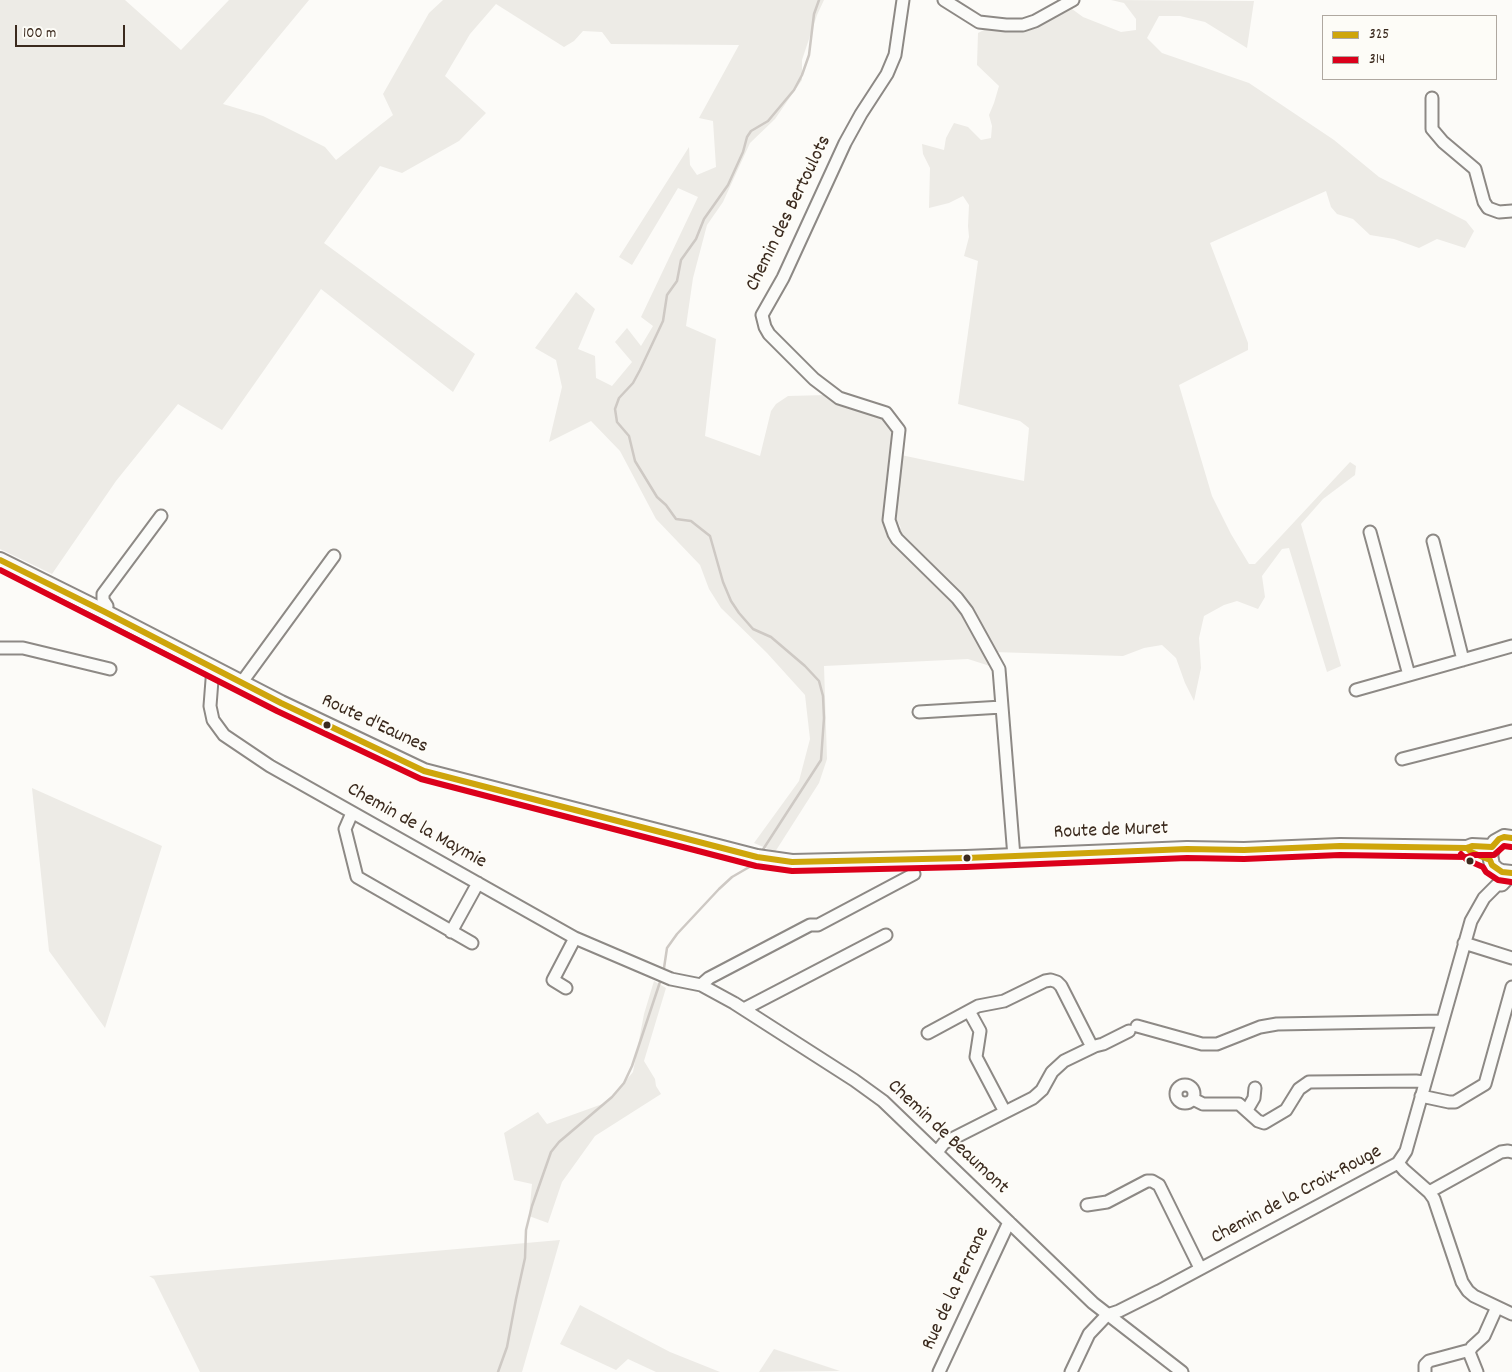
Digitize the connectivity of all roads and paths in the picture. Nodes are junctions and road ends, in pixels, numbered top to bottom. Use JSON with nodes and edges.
{"nodes":[{"id":1,"x":903,"y":0,"type":"edge"},
{"id":2,"x":944,"y":0,"type":"edge"},
{"id":3,"x":1073,"y":0,"type":"edge"},
{"id":4,"x":1432,"y":98,"type":"dead end"},
{"id":5,"x":1512,"y":211,"type":"edge"},
{"id":6,"x":161,"y":516,"type":"dead end"},
{"id":7,"x":1370,"y":532,"type":"dead end"},
{"id":8,"x":1433,"y":541,"type":"dead end"},
{"id":9,"x":334,"y":556,"type":"dead end"},
{"id":10,"x":0,"y":560,"type":"edge"},
{"id":11,"x":105,"y":612,"type":"junction"},
{"id":12,"x":1512,"y":646,"type":"edge"},
{"id":13,"x":0,"y":648,"type":"edge"},
{"id":14,"x":1464,"y":660,"type":"junction"},
{"id":15,"x":213,"y":668,"type":"junction"},
{"id":16,"x":110,"y":669,"type":"dead end"},
{"id":17,"x":1409,"y":675,"type":"junction"},
{"id":18,"x":242,"y":682,"type":"junction"},
{"id":19,"x":1356,"y":690,"type":"dead end"},
{"id":20,"x":1002,"y":707,"type":"junction"},
{"id":21,"x":918,"y":712,"type":"dead end"},
{"id":22,"x":1512,"y":731,"type":"edge"},
{"id":23,"x":1402,"y":759,"type":"dead end"},
{"id":24,"x":352,"y":812,"type":"junction"},
{"id":25,"x":1511,"y":836,"type":"edge"},
{"id":26,"x":1014,"y":856,"type":"junction"},
{"id":27,"x":757,"y":857,"type":"joint"},
{"id":28,"x":1493,"y":859,"type":"junction"},
{"id":29,"x":1512,"y":873,"type":"edge"},
{"id":30,"x":914,"y":874,"type":"dead end"},
{"id":31,"x":478,"y":883,"type":"junction"},
{"id":32,"x":1497,"y":885,"type":"junction"},
{"id":33,"x":451,"y":932,"type":"junction"},
{"id":34,"x":886,"y":935,"type":"dead end"},
{"id":35,"x":575,"y":938,"type":"junction"},
{"id":36,"x":1464,"y":943,"type":"junction"},
{"id":37,"x":472,"y":944,"type":"dead end"},
{"id":38,"x":1512,"y":958,"type":"edge"},
{"id":39,"x":660,"y":974,"type":"joint"},
{"id":40,"x":701,"y":985,"type":"junction"},
{"id":41,"x":1512,"y":987,"type":"edge"},
{"id":42,"x":566,"y":988,"type":"dead end"},
{"id":43,"x":744,"y":1009,"type":"junction"},
{"id":44,"x":969,"y":1011,"type":"junction"},
{"id":45,"x":1442,"y":1021,"type":"junction"},
{"id":46,"x":928,"y":1033,"type":"dead end"},
{"id":47,"x":1092,"y":1047,"type":"junction"},
{"id":48,"x":1424,"y":1082,"type":"junction"},
{"id":49,"x":1255,"y":1088,"type":"dead end"},
{"id":50,"x":1421,"y":1096,"type":"junction"},
{"id":51,"x":1193,"y":1099,"type":"dead end"},
{"id":52,"x":1247,"y":1110,"type":"junction"},
{"id":53,"x":1005,"y":1112,"type":"junction"},
{"id":54,"x":936,"y":1152,"type":"junction"},
{"id":55,"x":1512,"y":1152,"type":"edge"},
{"id":56,"x":1398,"y":1163,"type":"junction"},
{"id":57,"x":1430,"y":1192,"type":"junction"},
{"id":58,"x":1087,"y":1205,"type":"dead end"},
{"id":59,"x":1009,"y":1222,"type":"junction"},
{"id":60,"x":1200,"y":1268,"type":"junction"},
{"id":61,"x":1497,"y":1307,"type":"junction"},
{"id":62,"x":1512,"y":1314,"type":"edge"},
{"id":63,"x":1107,"y":1315,"type":"junction"},
{"id":64,"x":1470,"y":1350,"type":"junction"},
{"id":65,"x":939,"y":1372,"type":"edge"},
{"id":66,"x":1071,"y":1372,"type":"edge"},
{"id":67,"x":1182,"y":1372,"type":"edge"},
{"id":68,"x":1425,"y":1372,"type":"edge"},
{"id":69,"x":1477,"y":1372,"type":"edge"}],
"edges":[{"from":1,"to":20,"type":"street","name":"Chemin des Bertoulots"},
{"from":2,"to":3,"type":"street"},
{"from":4,"to":5,"type":"street"},
{"from":6,"to":11,"type":"street"},
{"from":7,"to":17,"type":"street"},
{"from":8,"to":14,"type":"street"},
{"from":9,"to":18,"type":"street"},
{"from":10,"to":11,"type":"main road","name":"Route d'Eaunes"},
{"from":11,"to":15,"type":"main road","name":"Route d'Eaunes"},
{"from":12,"to":14,"type":"street"},
{"from":13,"to":16,"type":"street"},
{"from":14,"to":17,"type":"street"},
{"from":15,"to":18,"type":"main road","name":"Route d'Eaunes"},
{"from":15,"to":24,"type":"street","name":"Chemin de la Maymie"},
{"from":17,"to":19,"type":"street"},
{"from":18,"to":27,"type":"main road","name":"Route d'Eaunes"},
{"from":20,"to":21,"type":"street"},
{"from":20,"to":26,"type":"street","name":"Chemin des Bertoulots"},
{"from":22,"to":23,"type":"street"},
{"from":24,"to":31,"type":"street","name":"Chemin de la Maymie"},
{"from":24,"to":33,"type":"street"},
{"from":25,"to":28,"type":"main road"},
{"from":26,"to":27,"type":"main road","name":"Route de Muret"},
{"from":26,"to":28,"type":"main road","name":"Route de Muret"},
{"from":28,"to":29,"type":"main road","name":"Route de Muret"},
{"from":28,"to":32,"type":"street"},
{"from":29,"to":32,"type":"street","name":"Chemin de la Croix-Rouge"},
{"from":30,"to":40,"type":"street"},
{"from":31,"to":33,"type":"street"},
{"from":31,"to":35,"type":"street","name":"Chemin de la Maymie"},
{"from":32,"to":36,"type":"street","name":"Chemin de la Croix-Rouge"},
{"from":33,"to":37,"type":"street"},
{"from":34,"to":43,"type":"street"},
{"from":35,"to":39,"type":"street","name":"Chemin de la Maymie"},
{"from":35,"to":42,"type":"street"},
{"from":36,"to":38,"type":"street"},
{"from":36,"to":45,"type":"street","name":"Chemin de la Croix-Rouge"},
{"from":39,"to":40,"type":"street","name":"Chemin de Beaumont"},
{"from":40,"to":43,"type":"street","name":"Chemin de Beaumont"},
{"from":41,"to":50,"type":"street"},
{"from":43,"to":54,"type":"street","name":"Chemin de Beaumont"},
{"from":44,"to":46,"type":"street"},
{"from":44,"to":47,"type":"street"},
{"from":44,"to":53,"type":"street"},
{"from":45,"to":47,"type":"street"},
{"from":45,"to":48,"type":"street","name":"Chemin de la Croix-Rouge"},
{"from":47,"to":53,"type":"street"},
{"from":48,"to":50,"type":"street","name":"Chemin de la Croix-Rouge"},
{"from":48,"to":52,"type":"street"},
{"from":49,"to":52,"type":"street"},
{"from":50,"to":56,"type":"street","name":"Chemin de la Croix-Rouge"},
{"from":51,"to":52,"type":"street"},
{"from":53,"to":54,"type":"street"},
{"from":54,"to":59,"type":"street","name":"Chemin de Beaumont"},
{"from":55,"to":57,"type":"street"},
{"from":56,"to":57,"type":"street"},
{"from":56,"to":60,"type":"street","name":"Chemin de la Croix-Rouge"},
{"from":57,"to":61,"type":"street"},
{"from":58,"to":60,"type":"street"},
{"from":59,"to":63,"type":"street","name":"Chemin de Beaumont"},
{"from":59,"to":65,"type":"street","name":"Rue de la Ferrane"},
{"from":60,"to":63,"type":"street","name":"Chemin de la Croix-Rouge"},
{"from":61,"to":62,"type":"street"},
{"from":61,"to":64,"type":"street"},
{"from":63,"to":66,"type":"street"},
{"from":63,"to":67,"type":"street","name":"Chemin de Beaumont"},
{"from":64,"to":68,"type":"street"},
{"from":64,"to":69,"type":"street"}]}
